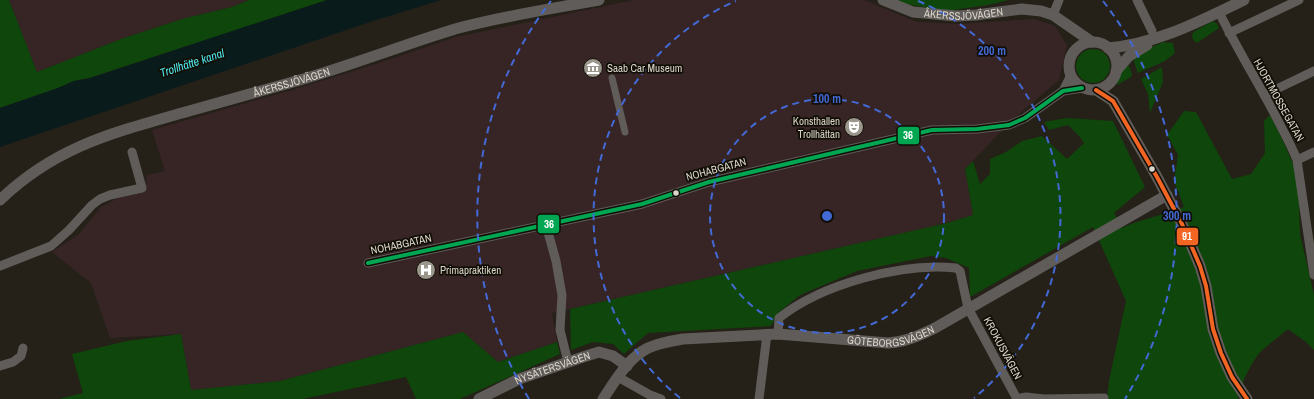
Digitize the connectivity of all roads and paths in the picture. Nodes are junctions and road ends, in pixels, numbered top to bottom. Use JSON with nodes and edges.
{"nodes":[{"id":1,"x":599,"y":0,"type":"edge"},
{"id":2,"x":883,"y":0,"type":"edge"},
{"id":3,"x":1059,"y":0,"type":"edge"},
{"id":4,"x":1137,"y":0,"type":"edge"},
{"id":5,"x":1244,"y":0,"type":"edge"},
{"id":6,"x":1300,"y":0,"type":"edge"},
{"id":7,"x":1218,"y":12,"type":"junction"},
{"id":8,"x":1053,"y":15,"type":"junction"},
{"id":9,"x":1066,"y":25,"type":"junction"},
{"id":10,"x":1229,"y":33,"type":"junction"},
{"id":11,"x":1157,"y":34,"type":"junction"},
{"id":12,"x":1092,"y":42,"type":"junction"},
{"id":13,"x":1108,"y":48,"type":"junction"},
{"id":14,"x":1076,"y":49,"type":"junction"},
{"id":15,"x":1116,"y":71,"type":"junction"},
{"id":16,"x":1314,"y":71,"type":"edge"},
{"id":17,"x":1071,"y":75,"type":"junction"},
{"id":18,"x":612,"y":78,"type":"dead end"},
{"id":19,"x":1111,"y":82,"type":"junction"},
{"id":20,"x":1082,"y":88,"type":"junction"},
{"id":21,"x":1096,"y":90,"type":"junction"},
{"id":22,"x":1063,"y":92,"type":"junction"},
{"id":23,"x":1264,"y":95,"type":"junction"},
{"id":24,"x":1113,"y":101,"type":"junction"},
{"id":25,"x":624,"y":132,"type":"dead end"},
{"id":26,"x":132,"y":152,"type":"dead end"},
{"id":27,"x":1314,"y":152,"type":"edge"},
{"id":28,"x":1297,"y":160,"type":"junction"},
{"id":29,"x":1167,"y":195,"type":"junction"},
{"id":30,"x":0,"y":200,"type":"edge"},
{"id":31,"x":546,"y":225,"type":"junction"},
{"id":32,"x":368,"y":263,"type":"dead end"},
{"id":33,"x":0,"y":266,"type":"edge"},
{"id":34,"x":1314,"y":275,"type":"edge"},
{"id":35,"x":968,"y":308,"type":"junction"},
{"id":36,"x":772,"y":334,"type":"junction"},
{"id":37,"x":23,"y":348,"type":"dead end"},
{"id":38,"x":568,"y":362,"type":"junction"},
{"id":39,"x":0,"y":366,"type":"edge"},
{"id":40,"x":627,"y":366,"type":"junction"},
{"id":41,"x":618,"y":377,"type":"junction"},
{"id":42,"x":1104,"y":398,"type":"edge"},
{"id":43,"x":479,"y":399,"type":"edge"},
{"id":44,"x":603,"y":399,"type":"edge"},
{"id":45,"x":661,"y":399,"type":"edge"},
{"id":46,"x":759,"y":399,"type":"edge"},
{"id":47,"x":1017,"y":399,"type":"edge"},
{"id":48,"x":1247,"y":399,"type":"edge"}],
"edges":[{"from":1,"to":30,"type":"street","name":"ÅKERSSJÖVÄGEN"},
{"from":2,"to":8,"type":"street","name":"ÅKERSSJÖVÄGEN"},
{"from":3,"to":8,"type":"street"},
{"from":4,"to":11,"type":"street"},
{"from":5,"to":7,"type":"street"},
{"from":6,"to":10,"type":"street"},
{"from":7,"to":10,"type":"street","name":"HJORTMOSSEGATAN"},
{"from":7,"to":11,"type":"street"},
{"from":8,"to":9,"type":"street","name":"ÅKERSSJÖVÄGEN"},
{"from":9,"to":12,"type":"street","name":"ÅKERSSJÖVÄGEN"},
{"from":9,"to":14,"type":"street","name":"ÅKERSSJÖVÄGEN"},
{"from":10,"to":23,"type":"street","name":"HJORTMOSSEGATAN"},
{"from":11,"to":13,"type":"street"},
{"from":11,"to":15,"type":"street"},
{"from":12,"to":13,"type":"street"},
{"from":12,"to":14,"type":"street"},
{"from":13,"to":15,"type":"street"},
{"from":14,"to":17,"type":"street"},
{"from":15,"to":19,"type":"street"},
{"from":16,"to":23,"type":"street"},
{"from":17,"to":20,"type":"street"},
{"from":17,"to":22,"type":"street"},
{"from":18,"to":25,"type":"street"},
{"from":19,"to":21,"type":"street"},
{"from":19,"to":24,"type":"street"},
{"from":20,"to":21,"type":"street"},
{"from":20,"to":22,"type":"street","name":"NOHABGATAN"},
{"from":21,"to":24,"type":"street"},
{"from":22,"to":31,"type":"street","name":"NOHABGATAN"},
{"from":23,"to":28,"type":"street","name":"HJORTMOSSEGATAN"},
{"from":24,"to":29,"type":"street"},
{"from":26,"to":33,"type":"street"},
{"from":27,"to":28,"type":"street"},
{"from":28,"to":34,"type":"street","name":"HJORTMOSSEGATAN"},
{"from":29,"to":35,"type":"street","name":"GÖTEBORGSVÄGEN"},
{"from":29,"to":48,"type":"street"},
{"from":31,"to":32,"type":"street","name":"NOHABGATAN"},
{"from":31,"to":38,"type":"street"},
{"from":35,"to":36,"type":"street","name":"GÖTEBORGSVÄGEN"},
{"from":35,"to":36,"type":"street","name":"KROKUSVÄGEN"},
{"from":35,"to":47,"type":"street","name":"KROKUSVÄGEN"},
{"from":36,"to":40,"type":"street","name":"GÖTEBORGSVÄGEN"},
{"from":36,"to":46,"type":"street"},
{"from":37,"to":39,"type":"street"},
{"from":38,"to":40,"type":"street","name":"NYSÄTERSVÄGEN"},
{"from":38,"to":43,"type":"street","name":"NYSÄTERSVÄGEN"},
{"from":40,"to":41,"type":"street","name":"GÖTEBORGSVÄGEN"},
{"from":41,"to":44,"type":"street","name":"GÖTEBORGSVÄGEN"},
{"from":41,"to":45,"type":"street"},
{"from":42,"to":47,"type":"street"}]}
